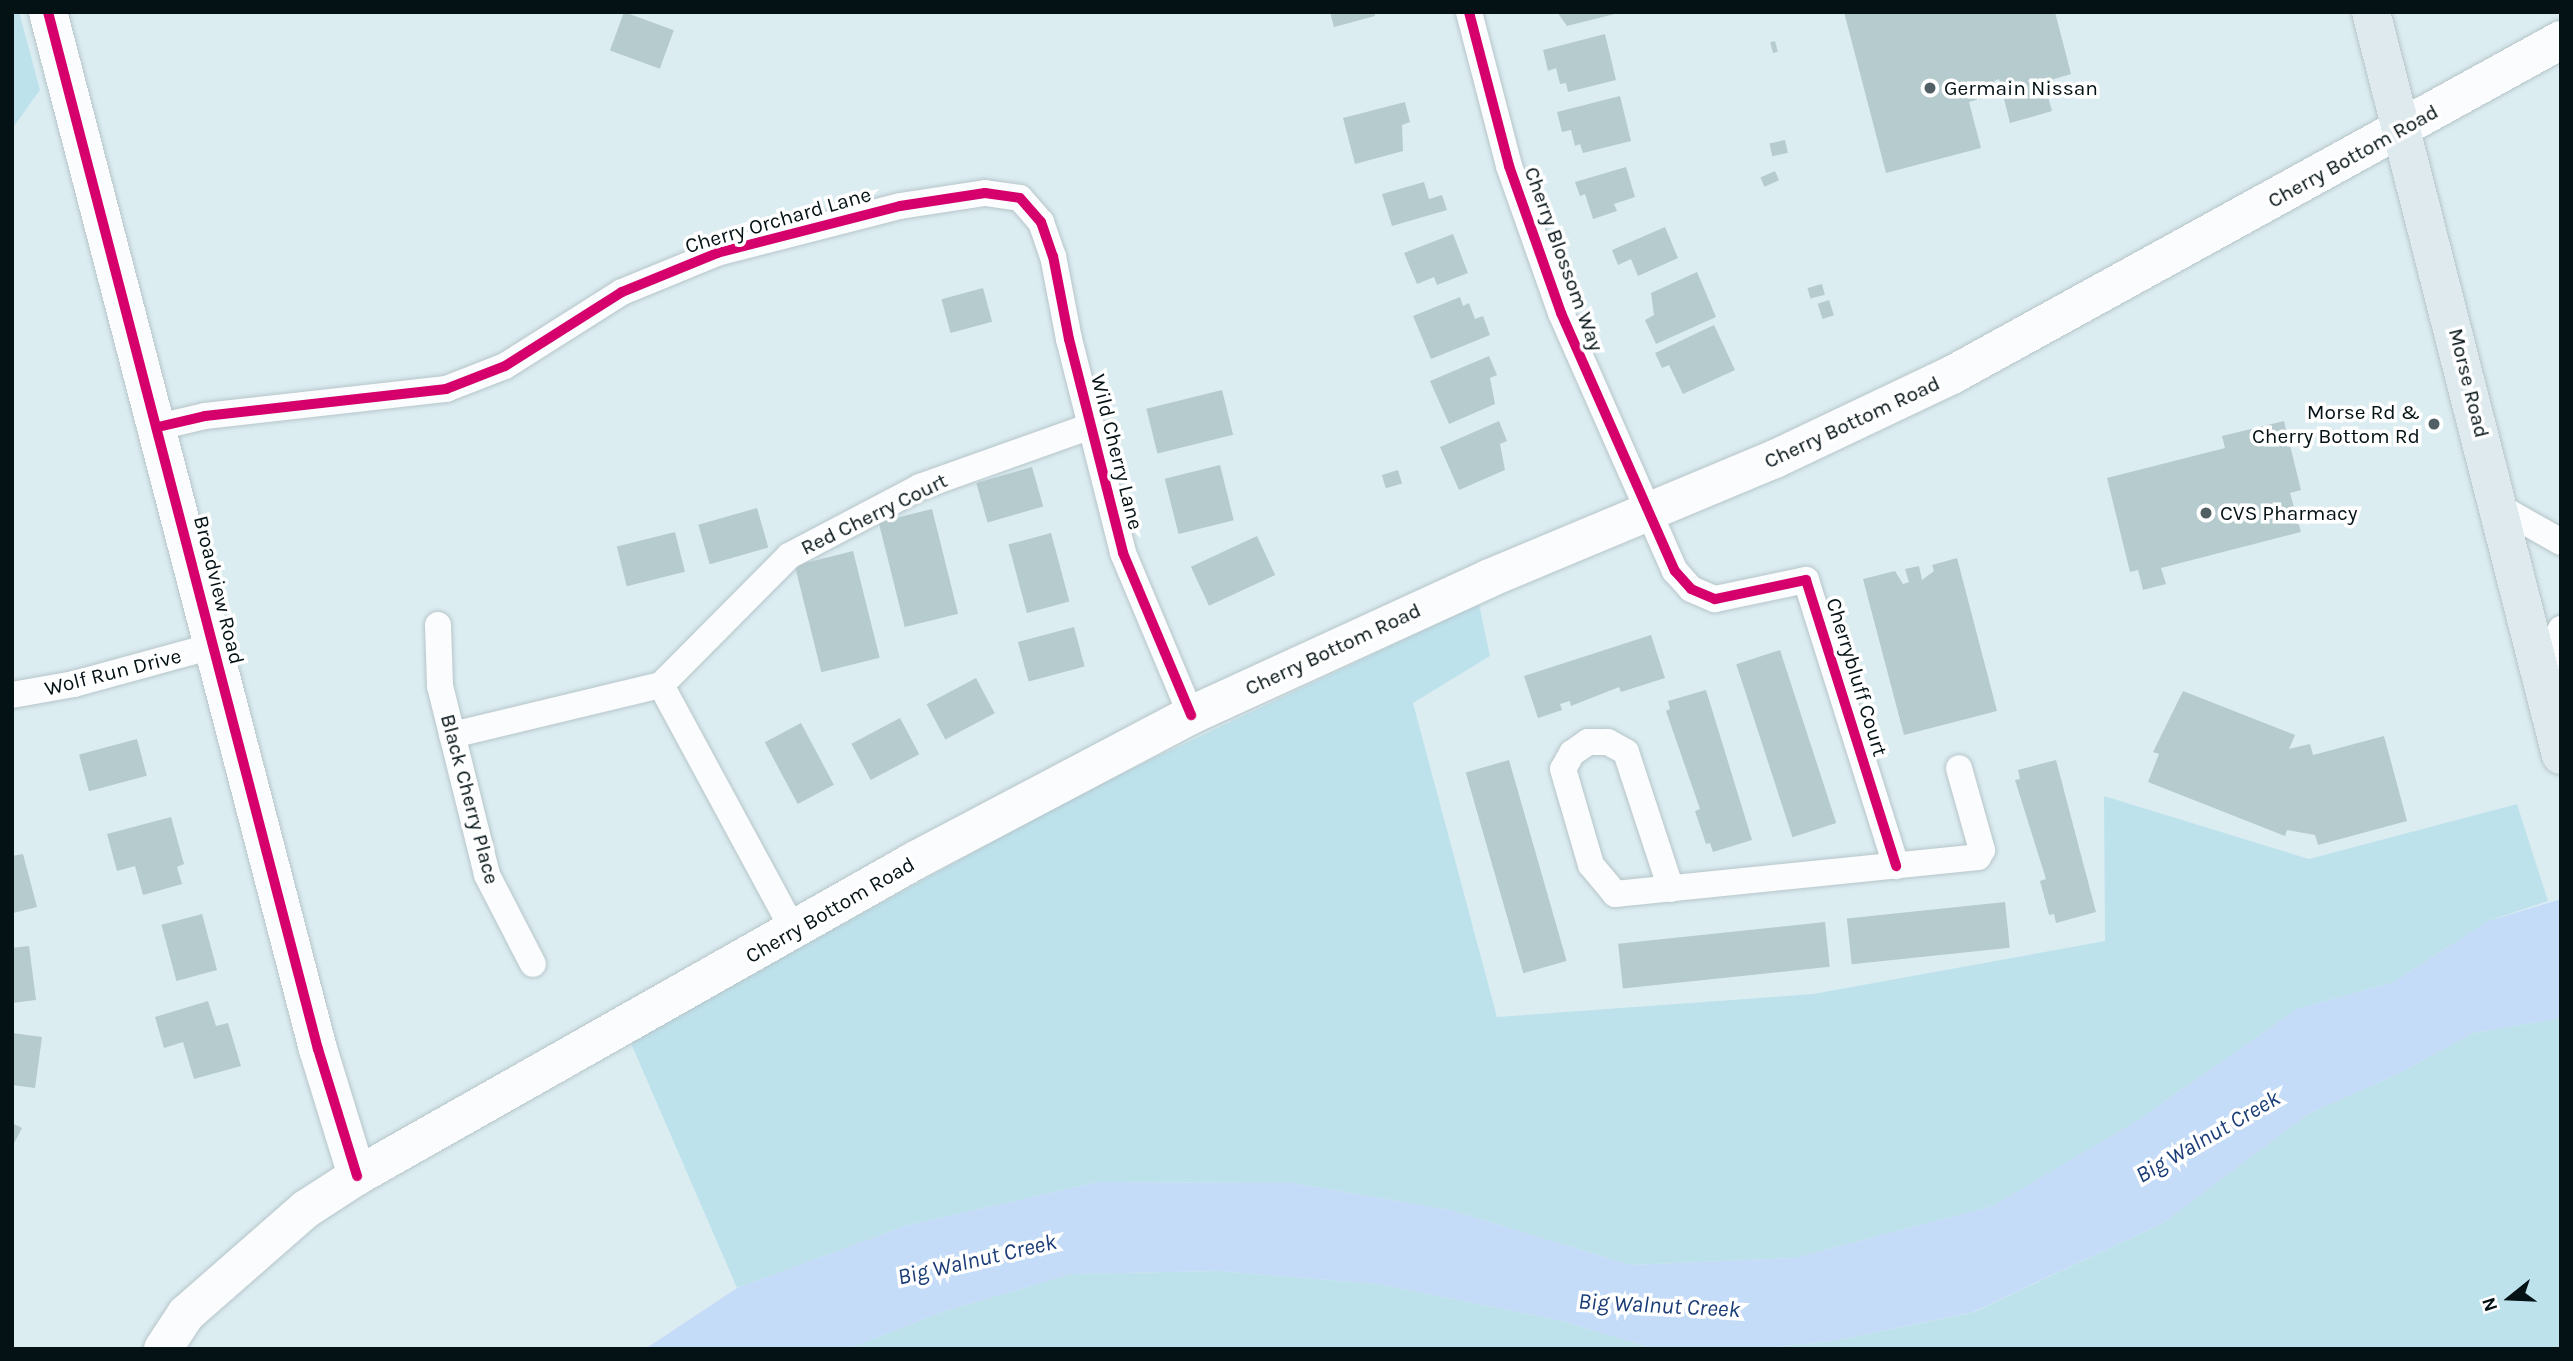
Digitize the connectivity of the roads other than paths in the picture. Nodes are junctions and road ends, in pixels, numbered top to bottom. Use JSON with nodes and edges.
{"nodes":[{"id":1,"x":48,"y":12,"type":"edge"},
{"id":2,"x":1469,"y":12,"type":"edge"},
{"id":3,"x":2371,"y":12,"type":"edge"},
{"id":4,"x":2561,"y":40,"type":"edge"},
{"id":5,"x":2401,"y":127,"type":"junction"},
{"id":6,"x":1020,"y":198,"type":"joint"},
{"id":7,"x":1091,"y":426,"type":"junction"},
{"id":8,"x":158,"y":427,"type":"junction"},
{"id":9,"x":2501,"y":508,"type":"junction"},
{"id":10,"x":1648,"y":510,"type":"junction"},
{"id":11,"x":2561,"y":542,"type":"edge"},
{"id":12,"x":438,"y":625,"type":"dead end"},
{"id":13,"x":2561,"y":629,"type":"edge"},
{"id":14,"x":213,"y":646,"type":"junction"},
{"id":15,"x":661,"y":685,"type":"junction"},
{"id":16,"x":2546,"y":690,"type":"junction"},
{"id":17,"x":12,"y":695,"type":"edge"},
{"id":18,"x":1191,"y":715,"type":"junction"},
{"id":19,"x":452,"y":735,"type":"junction"},
{"id":20,"x":2561,"y":755,"type":"edge"},
{"id":21,"x":1959,"y":768,"type":"dead end"},
{"id":22,"x":1896,"y":866,"type":"junction"},
{"id":23,"x":1671,"y":888,"type":"junction"},
{"id":24,"x":794,"y":931,"type":"junction"},
{"id":25,"x":533,"y":964,"type":"dead end"},
{"id":26,"x":357,"y":1176,"type":"junction"},
{"id":27,"x":163,"y":1349,"type":"edge"}],
"edges":[{"from":1,"to":8,"type":"main road","name":"Broadview Road"},
{"from":2,"to":10,"type":"street","name":"Cherry Blossom Way"},
{"from":3,"to":5,"type":"main road","name":"Morse Road"},
{"from":4,"to":5,"type":"main road","name":"Cherry Bottom Road"},
{"from":5,"to":9,"type":"main road","name":"Morse Road"},
{"from":5,"to":10,"type":"main road","name":"Cherry Bottom Road"},
{"from":6,"to":7,"type":"street","name":"Wild Cherry Lane"},
{"from":6,"to":8,"type":"street","name":"Cherry Orchard Lane"},
{"from":7,"to":15,"type":"street","name":"Red Cherry Court"},
{"from":7,"to":18,"type":"street","name":"Wild Cherry Lane"},
{"from":8,"to":14,"type":"main road","name":"Broadview Road"},
{"from":9,"to":11,"type":"street"},
{"from":9,"to":16,"type":"main road","name":"Morse Road"},
{"from":10,"to":18,"type":"main road","name":"Cherry Bottom Road"},
{"from":10,"to":22,"type":"street","name":"Cherrybluff Court"},
{"from":12,"to":19,"type":"street","name":"Black Cherry Place"},
{"from":13,"to":16,"type":"street"},
{"from":14,"to":17,"type":"street","name":"Wolf Run Drive"},
{"from":14,"to":26,"type":"main road","name":"Broadview Road"},
{"from":15,"to":19,"type":"street"},
{"from":15,"to":24,"type":"street"},
{"from":16,"to":20,"type":"main road","name":"Morse Road"},
{"from":18,"to":24,"type":"main road","name":"Cherry Bottom Road"},
{"from":19,"to":25,"type":"street","name":"Black Cherry Place"},
{"from":21,"to":22,"type":"street"},
{"from":22,"to":23,"type":"street"},
{"from":23,"to":23,"type":"street"},
{"from":24,"to":26,"type":"main road","name":"Cherry Bottom Road"},
{"from":26,"to":27,"type":"main road","name":"Cherry Bottom Road"}]}
